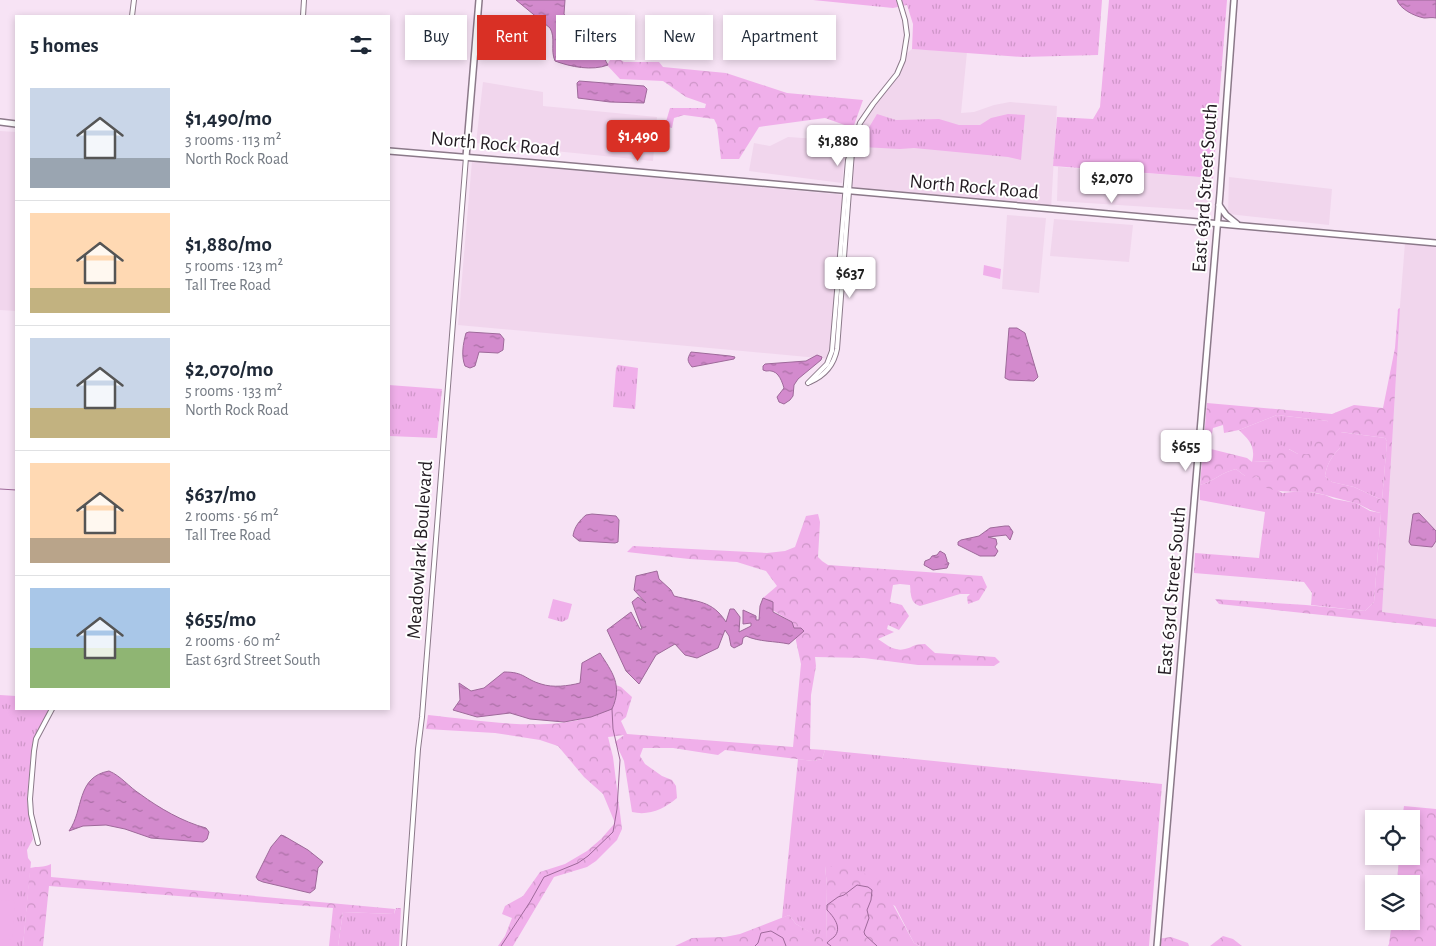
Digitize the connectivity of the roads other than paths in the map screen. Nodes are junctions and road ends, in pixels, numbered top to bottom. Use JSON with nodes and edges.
{"nodes":[{"id":1,"x":134,"y":0,"type":"edge"},
{"id":2,"x":304,"y":0,"type":"edge"},
{"id":3,"x":479,"y":0,"type":"edge"},
{"id":4,"x":899,"y":0,"type":"edge"},
{"id":5,"x":1234,"y":0,"type":"edge"},
{"id":6,"x":132,"y":15,"type":"edge"},
{"id":7,"x":303,"y":15,"type":"edge"},
{"id":8,"x":0,"y":122,"type":"edge"},
{"id":9,"x":15,"y":124,"type":"edge"},
{"id":10,"x":390,"y":151,"type":"edge"},
{"id":11,"x":466,"y":157,"type":"junction"},
{"id":12,"x":848,"y":191,"type":"junction"},
{"id":13,"x":1219,"y":205,"type":"junction"},
{"id":14,"x":1218,"y":223,"type":"junction"},
{"id":15,"x":1237,"y":225,"type":"junction"},
{"id":16,"x":1436,"y":243,"type":"edge"},
{"id":17,"x":51,"y":710,"type":"edge"},
{"id":18,"x":38,"y":843,"type":"dead end"},
{"id":19,"x":404,"y":946,"type":"edge"},
{"id":20,"x":1157,"y":946,"type":"edge"}],
"edges":[{"from":1,"to":6,"type":"street"},
{"from":2,"to":7,"type":"street"},
{"from":3,"to":11,"type":"main road"},
{"from":4,"to":12,"type":"street"},
{"from":5,"to":13,"type":"main road","name":"East 63rd Street South"},
{"from":8,"to":9,"type":"main road"},
{"from":10,"to":11,"type":"main road","name":"North Rock Road"},
{"from":11,"to":12,"type":"main road","name":"North Rock Road"},
{"from":11,"to":19,"type":"street","name":"Meadowlark Boulevard"},
{"from":12,"to":12,"type":"street"},
{"from":12,"to":14,"type":"main road","name":"North Rock Road"},
{"from":13,"to":14,"type":"main road","name":"East 63rd Street South"},
{"from":13,"to":15,"type":"main road"},
{"from":14,"to":15,"type":"main road","name":"North Rock Road"},
{"from":14,"to":20,"type":"main road","name":"East 63rd Street South"},
{"from":15,"to":16,"type":"main road","name":"North Rock Road"},
{"from":17,"to":18,"type":"street"}]}
